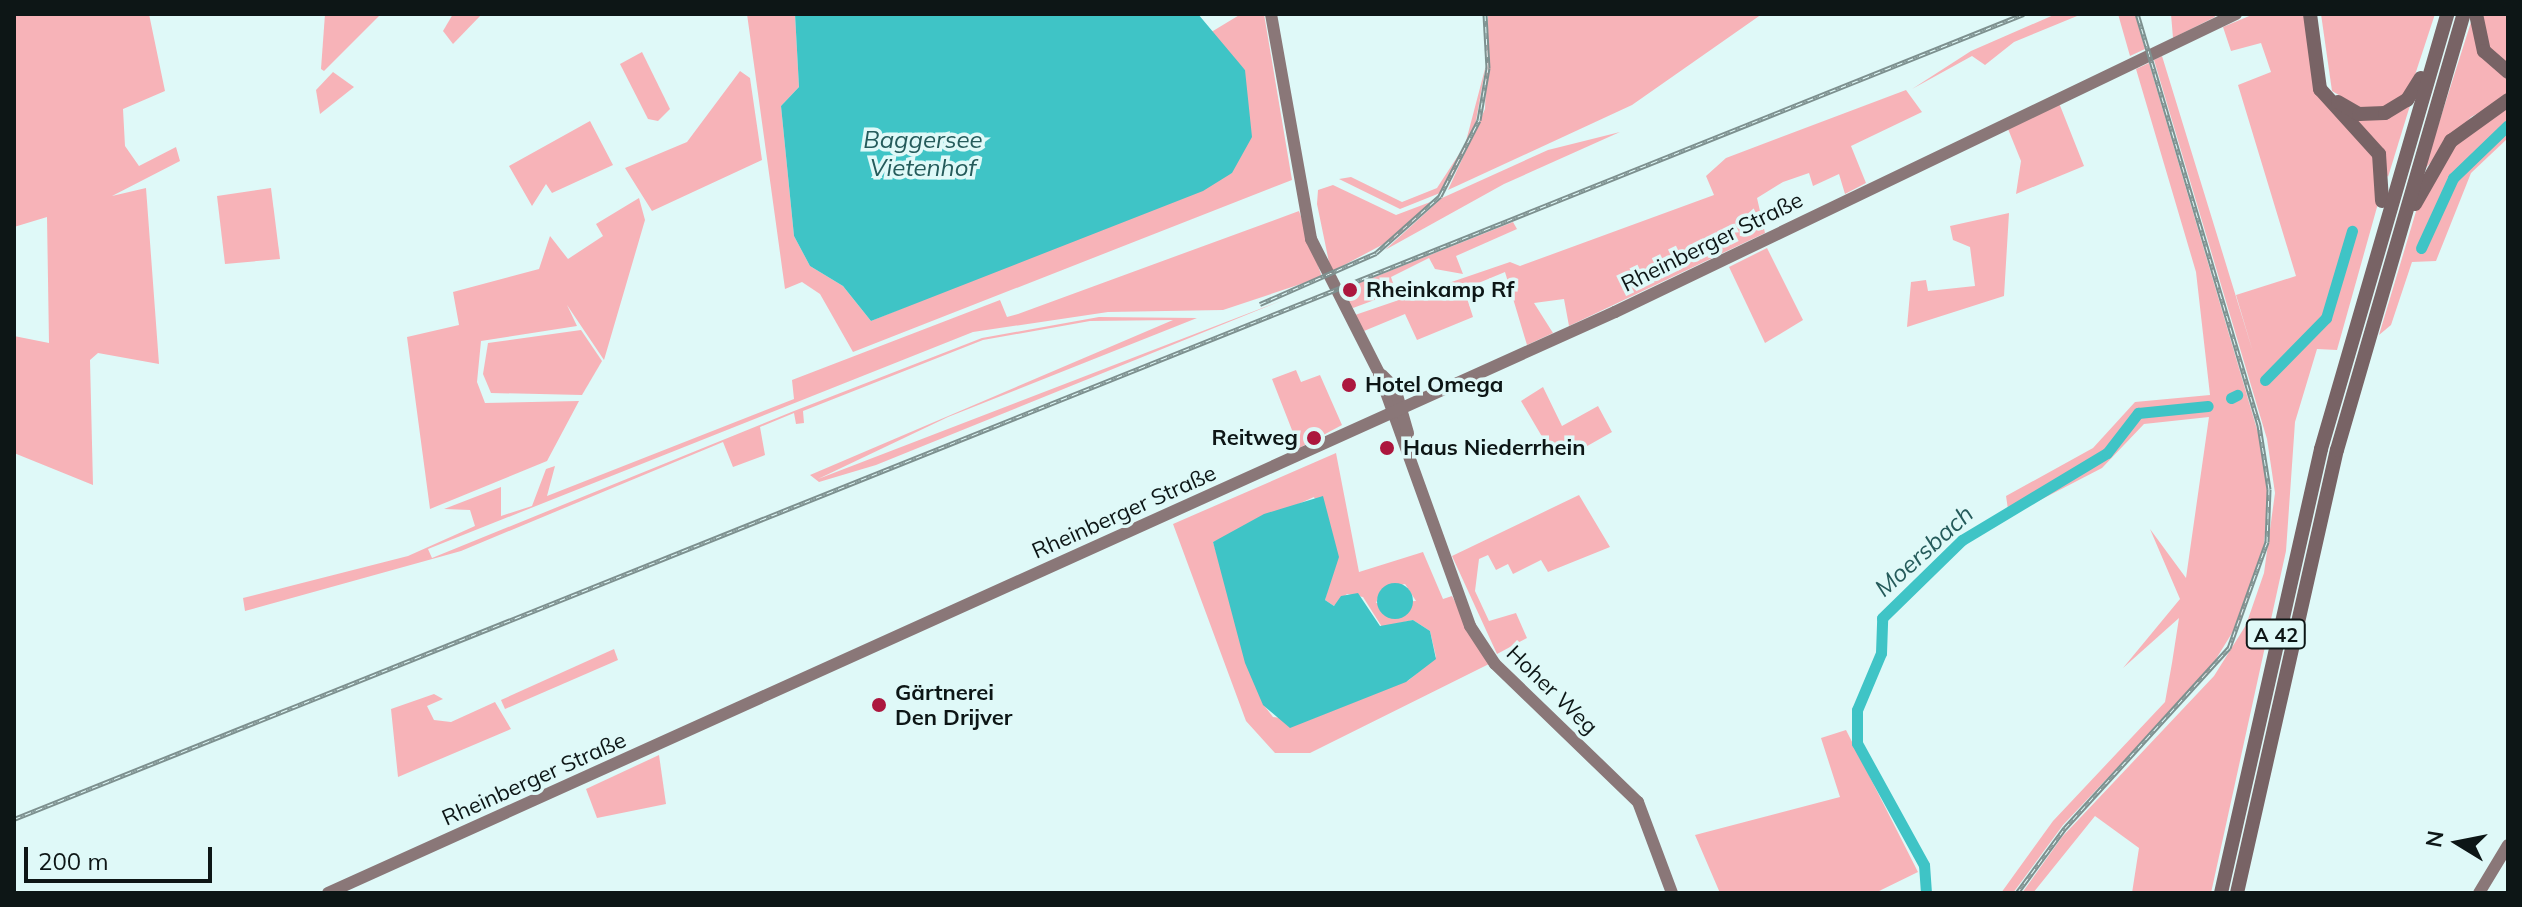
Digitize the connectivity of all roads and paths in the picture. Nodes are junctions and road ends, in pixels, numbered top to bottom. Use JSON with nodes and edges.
{"nodes":[{"id":1,"x":1271,"y":14,"type":"edge"},
{"id":2,"x":2236,"y":14,"type":"edge"},
{"id":3,"x":2310,"y":14,"type":"edge"},
{"id":4,"x":2318,"y":14,"type":"edge"},
{"id":5,"x":2447,"y":14,"type":"edge"},
{"id":6,"x":2464,"y":14,"type":"edge"},
{"id":7,"x":2476,"y":14,"type":"edge"},
{"id":8,"x":2433,"y":57,"type":"junction"},
{"id":9,"x":2508,"y":72,"type":"edge"},
{"id":10,"x":2508,"y":100,"type":"edge"},
{"id":11,"x":2380,"y":234,"type":"junction"},
{"id":12,"x":2389,"y":263,"type":"junction"},
{"id":13,"x":1379,"y":373,"type":"junction"},
{"id":14,"x":1395,"y":388,"type":"junction"},
{"id":15,"x":1429,"y":394,"type":"junction"},
{"id":16,"x":1398,"y":409,"type":"junction"},
{"id":17,"x":2508,"y":845,"type":"edge"},
{"id":18,"x":328,"y":893,"type":"edge"},
{"id":19,"x":1672,"y":893,"type":"edge"},
{"id":20,"x":2221,"y":893,"type":"edge"},
{"id":21,"x":2237,"y":893,"type":"edge"},
{"id":22,"x":2479,"y":893,"type":"edge"}],
"edges":[{"from":1,"to":13,"type":"main road"},
{"from":2,"to":15,"type":"main road","name":"Rheinberger Straße"},
{"from":3,"to":11,"type":"highway"},
{"from":4,"to":8,"type":"highway"},
{"from":5,"to":8,"type":"highway","number":"A 42"},
{"from":6,"to":12,"type":"highway","number":"A 42"},
{"from":7,"to":9,"type":"highway"},
{"from":8,"to":11,"type":"highway","number":"A 42"},
{"from":10,"to":12,"type":"highway"},
{"from":11,"to":20,"type":"highway","number":"A 42"},
{"from":12,"to":21,"type":"highway","number":"A 42"},
{"from":13,"to":14,"type":"main road"},
{"from":13,"to":16,"type":"main road"},
{"from":14,"to":15,"type":"main road"},
{"from":14,"to":16,"type":"main road"},
{"from":15,"to":16,"type":"main road","name":"Rheinberger Straße"},
{"from":16,"to":18,"type":"main road","name":"Rheinberger Straße"},
{"from":16,"to":19,"type":"main road","name":"Hoher Weg"},
{"from":17,"to":22,"type":"main road"}]}
